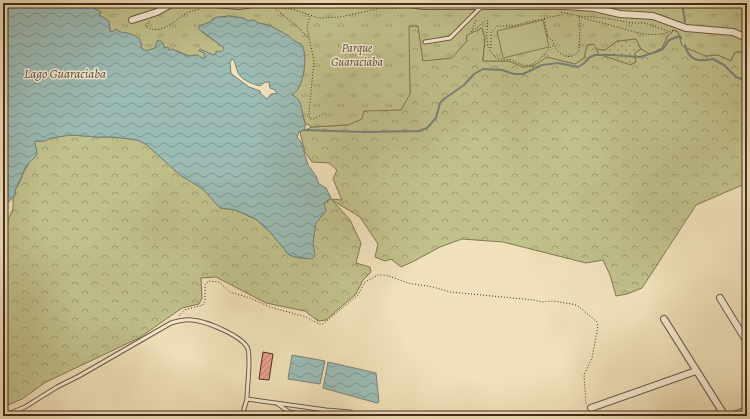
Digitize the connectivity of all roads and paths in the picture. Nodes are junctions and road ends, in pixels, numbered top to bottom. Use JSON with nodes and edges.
{"nodes":[{"id":1,"x":300,"y":3,"type":"edge"},
{"id":2,"x":175,"y":4,"type":"edge"},
{"id":3,"x":260,"y":5,"type":"edge"},
{"id":4,"x":200,"y":6,"type":"edge"},
{"id":5,"x":272,"y":6,"type":"junction"},
{"id":6,"x":383,"y":6,"type":"edge"},
{"id":7,"x":403,"y":6,"type":"edge"},
{"id":8,"x":482,"y":6,"type":"junction"},
{"id":9,"x":557,"y":11,"type":"dead end"},
{"id":10,"x":564,"y":13,"type":"junction"},
{"id":11,"x":474,"y":15,"type":"junction"},
{"id":12,"x":310,"y":16,"type":"junction"},
{"id":13,"x":579,"y":16,"type":"junction"},
{"id":14,"x":544,"y":19,"type":"junction"},
{"id":15,"x":132,"y":20,"type":"dead end"},
{"id":16,"x":151,"y":20,"type":"dead end"},
{"id":17,"x":678,"y":26,"type":"junction"},
{"id":18,"x":670,"y":32,"type":"junction"},
{"id":19,"x":747,"y":38,"type":"edge"},
{"id":20,"x":310,"y":40,"type":"junction"},
{"id":21,"x":425,"y":42,"type":"dead end"},
{"id":22,"x":553,"y":45,"type":"junction"},
{"id":23,"x":491,"y":50,"type":"junction"},
{"id":24,"x":326,"y":113,"type":"dead end"},
{"id":25,"x":720,"y":298,"type":"dead end"},
{"id":26,"x":664,"y":320,"type":"dead end"},
{"id":27,"x":178,"y":321,"type":"junction"},
{"id":28,"x":747,"y":342,"type":"edge"},
{"id":29,"x":696,"y":371,"type":"junction"},
{"id":30,"x":247,"y":399,"type":"junction"},
{"id":31,"x":277,"y":403,"type":"junction"},
{"id":32,"x":591,"y":408,"type":"dead end"},
{"id":33,"x":326,"y":410,"type":"junction"},
{"id":34,"x":747,"y":410,"type":"edge"},
{"id":35,"x":3,"y":416,"type":"edge"},
{"id":36,"x":242,"y":416,"type":"edge"},
{"id":37,"x":311,"y":416,"type":"edge"},
{"id":38,"x":336,"y":416,"type":"edge"},
{"id":39,"x":361,"y":416,"type":"edge"},
{"id":40,"x":586,"y":416,"type":"edge"},
{"id":41,"x":725,"y":416,"type":"edge"},
{"id":42,"x":732,"y":416,"type":"edge"}],
"edges":[{"from":1,"to":6,"type":"street"},
{"from":2,"to":4,"type":"path"},
{"from":2,"to":15,"type":"street"},
{"from":3,"to":4,"type":"street"},
{"from":3,"to":5,"type":"path"},
{"from":4,"to":16,"type":"path"},
{"from":5,"to":12,"type":"path"},
{"from":5,"to":20,"type":"path"},
{"from":6,"to":7,"type":"path"},
{"from":6,"to":12,"type":"path"},
{"from":7,"to":8,"type":"street"},
{"from":8,"to":11,"type":"lane"},
{"from":8,"to":17,"type":"street"},
{"from":9,"to":10,"type":"path"},
{"from":10,"to":13,"type":"path"},
{"from":10,"to":14,"type":"path"},
{"from":11,"to":21,"type":"lane"},
{"from":11,"to":23,"type":"path"},
{"from":12,"to":20,"type":"path"},
{"from":13,"to":18,"type":"path"},
{"from":13,"to":18,"type":"path"},
{"from":13,"to":22,"type":"path"},
{"from":14,"to":22,"type":"path"},
{"from":14,"to":23,"type":"path"},
{"from":17,"to":18,"type":"path"},
{"from":17,"to":19,"type":"street"},
{"from":20,"to":24,"type":"path"},
{"from":22,"to":23,"type":"path"},
{"from":25,"to":28,"type":"street"},
{"from":26,"to":29,"type":"street"},
{"from":27,"to":30,"type":"lane"},
{"from":27,"to":35,"type":"lane"},
{"from":27,"to":40,"type":"path"},
{"from":29,"to":32,"type":"street"},
{"from":29,"to":41,"type":"street"},
{"from":30,"to":31,"type":"lane"},
{"from":30,"to":36,"type":"lane"},
{"from":31,"to":33,"type":"lane"},
{"from":31,"to":37,"type":"lane"},
{"from":33,"to":38,"type":"lane"},
{"from":33,"to":39,"type":"lane"},
{"from":34,"to":42,"type":"street"}]}
